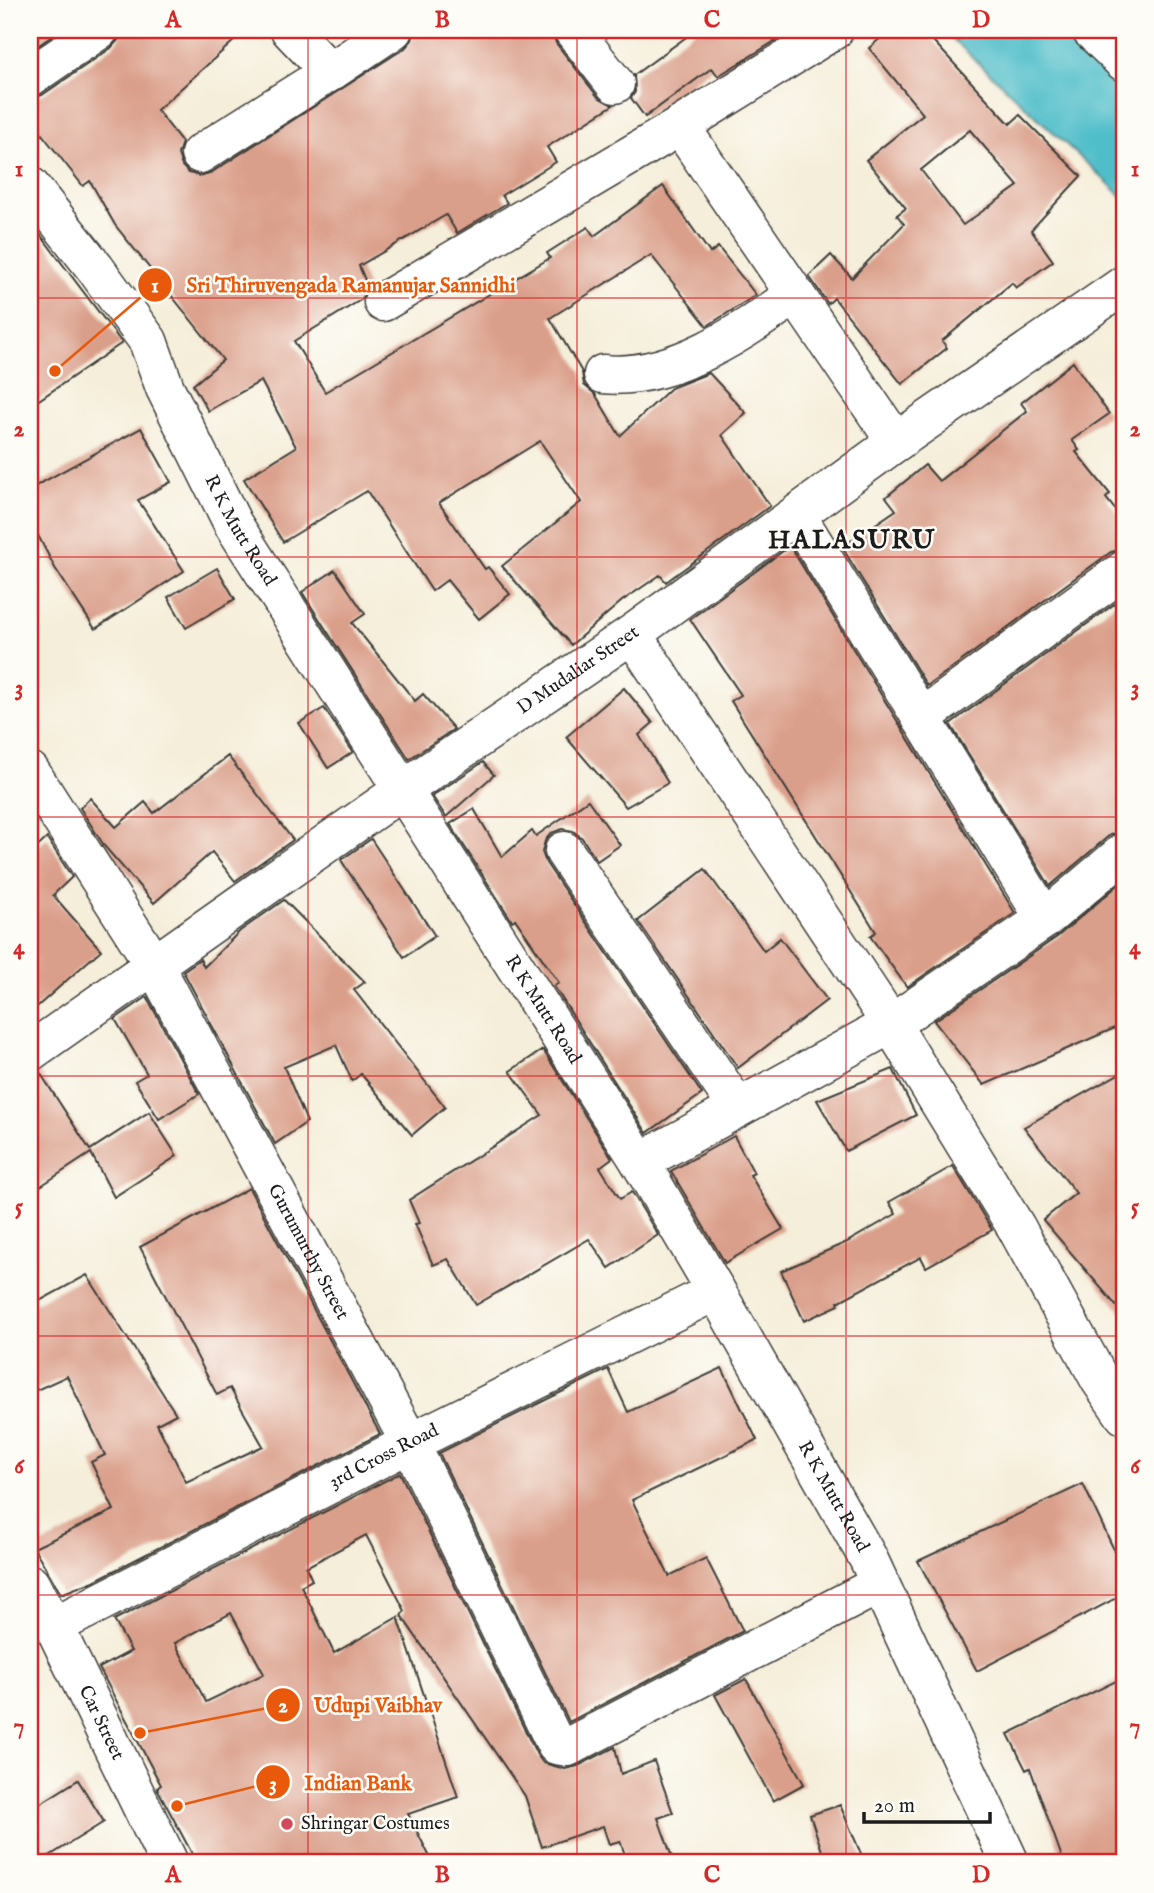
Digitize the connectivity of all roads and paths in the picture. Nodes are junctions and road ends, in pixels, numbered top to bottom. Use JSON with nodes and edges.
{"nodes":[{"id":1,"x":99,"y":30,"type":"edge"},
{"id":2,"x":290,"y":30,"type":"edge"},
{"id":3,"x":393,"y":30,"type":"edge"},
{"id":4,"x":573,"y":30,"type":"edge"},
{"id":5,"x":834,"y":30,"type":"edge"},
{"id":6,"x":1091,"y":30,"type":"edge"},
{"id":7,"x":1124,"y":62,"type":"edge"},
{"id":8,"x":330,"y":72,"type":"junction"},
{"id":9,"x":30,"y":77,"type":"edge"},
{"id":10,"x":615,"y":83,"type":"dead end"},
{"id":11,"x":680,"y":127,"type":"junction"},
{"id":12,"x":200,"y":155,"type":"dead end"},
{"id":13,"x":30,"y":187,"type":"edge"},
{"id":14,"x":1124,"y":285,"type":"edge"},
{"id":15,"x":795,"y":294,"type":"junction"},
{"id":16,"x":383,"y":302,"type":"dead end"},
{"id":17,"x":603,"y":374,"type":"dead end"},
{"id":18,"x":896,"y":442,"type":"junction"},
{"id":19,"x":797,"y":516,"type":"junction"},
{"id":20,"x":1124,"y":570,"type":"edge"},
{"id":21,"x":632,"y":634,"type":"junction"},
{"id":22,"x":921,"y":718,"type":"junction"},
{"id":23,"x":30,"y":771,"type":"edge"},
{"id":24,"x":401,"y":791,"type":"junction"},
{"id":25,"x":564,"y":851,"type":"dead end"},
{"id":26,"x":1124,"y":852,"type":"edge"},
{"id":27,"x":1045,"y":919,"type":"junction"},
{"id":28,"x":155,"y":966,"type":"junction"},
{"id":29,"x":891,"y":1024,"type":"junction"},
{"id":30,"x":30,"y":1052,"type":"edge"},
{"id":31,"x":738,"y":1108,"type":"junction"},
{"id":32,"x":640,"y":1162,"type":"junction"},
{"id":33,"x":716,"y":1291,"type":"junction"},
{"id":34,"x":1112,"y":1371,"type":"edge"},
{"id":35,"x":1124,"y":1415,"type":"edge"},
{"id":36,"x":410,"y":1443,"type":"junction"},
{"id":37,"x":30,"y":1584,"type":"edge"},
{"id":38,"x":880,"y":1584,"type":"junction"},
{"id":39,"x":54,"y":1626,"type":"junction"},
{"id":40,"x":169,"y":1863,"type":"edge"},
{"id":41,"x":1010,"y":1863,"type":"edge"}],
"edges":[{"from":1,"to":9,"type":"street"},
{"from":2,"to":8,"type":"street"},
{"from":3,"to":8,"type":"street"},
{"from":4,"to":10,"type":"street"},
{"from":5,"to":11,"type":"street"},
{"from":6,"to":7,"type":"street"},
{"from":8,"to":12,"type":"street"},
{"from":11,"to":15,"type":"street"},
{"from":11,"to":16,"type":"street"},
{"from":13,"to":24,"type":"street","name":"R K Mutt Road"},
{"from":14,"to":18,"type":"street","name":"D Mudaliar Street"},
{"from":15,"to":17,"type":"street"},
{"from":15,"to":18,"type":"street"},
{"from":18,"to":19,"type":"street","name":"D Mudaliar Street"},
{"from":19,"to":21,"type":"street","name":"D Mudaliar Street"},
{"from":19,"to":22,"type":"street"},
{"from":20,"to":22,"type":"street"},
{"from":21,"to":24,"type":"street","name":"D Mudaliar Street"},
{"from":21,"to":29,"type":"street"},
{"from":22,"to":27,"type":"street"},
{"from":23,"to":28,"type":"street","name":"Gurumurthy Street"},
{"from":24,"to":28,"type":"street","name":"D Mudaliar Street"},
{"from":24,"to":32,"type":"street","name":"R K Mutt Road"},
{"from":25,"to":31,"type":"street"},
{"from":26,"to":27,"type":"street"},
{"from":27,"to":29,"type":"street"},
{"from":28,"to":30,"type":"street","name":"D Mudaliar Street"},
{"from":28,"to":36,"type":"street","name":"Gurumurthy Street"},
{"from":29,"to":31,"type":"street"},
{"from":29,"to":34,"type":"street"},
{"from":31,"to":32,"type":"street"},
{"from":32,"to":33,"type":"street","name":"R K Mutt Road"},
{"from":33,"to":36,"type":"street","name":"3rd Cross Road"},
{"from":33,"to":38,"type":"street","name":"R K Mutt Road"},
{"from":34,"to":35,"type":"street"},
{"from":36,"to":38,"type":"street","name":"Gurumurthy Street"},
{"from":36,"to":39,"type":"street","name":"3rd Cross Road"},
{"from":37,"to":39,"type":"street","name":"Car Street"},
{"from":38,"to":41,"type":"street","name":"R K Mutt Road"},
{"from":39,"to":40,"type":"street","name":"Car Street"}]}
